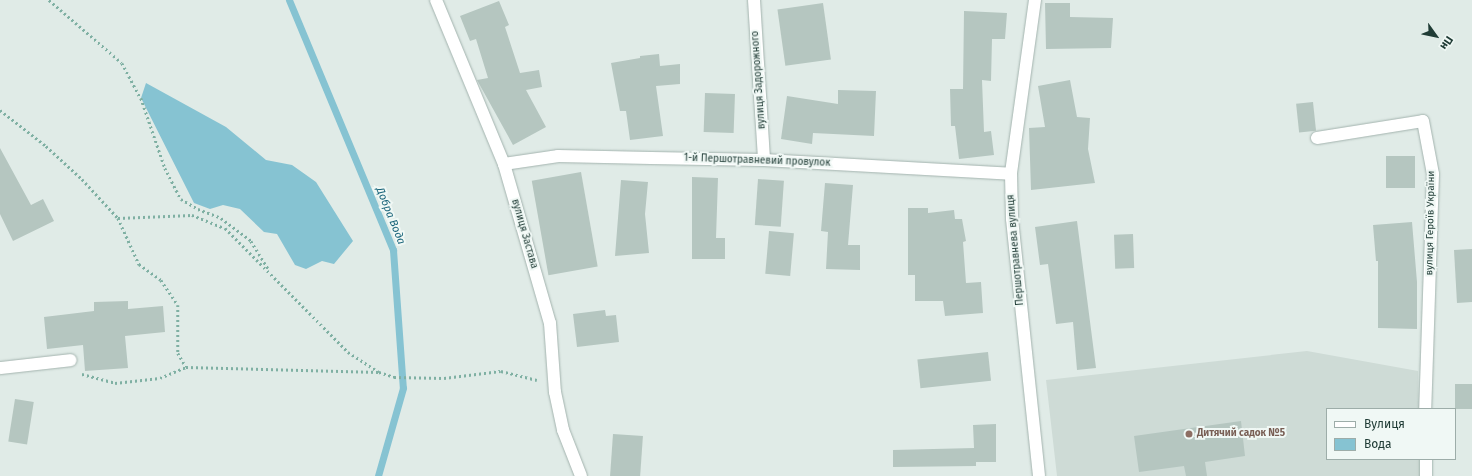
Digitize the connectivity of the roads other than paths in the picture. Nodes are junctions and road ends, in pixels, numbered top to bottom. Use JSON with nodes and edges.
{"nodes":[{"id":1,"x":436,"y":0,"type":"edge"},
{"id":2,"x":754,"y":0,"type":"edge"},
{"id":3,"x":1035,"y":0,"type":"edge"},
{"id":4,"x":1317,"y":138,"type":"dead end"},
{"id":5,"x":764,"y":160,"type":"junction"},
{"id":6,"x":504,"y":164,"type":"junction"},
{"id":7,"x":1011,"y":174,"type":"junction"},
{"id":8,"x":71,"y":360,"type":"dead end"},
{"id":9,"x":0,"y":368,"type":"edge"},
{"id":10,"x":1425,"y":408,"type":"edge"},
{"id":11,"x":1426,"y":460,"type":"edge"},
{"id":12,"x":580,"y":476,"type":"edge"},
{"id":13,"x":1039,"y":476,"type":"edge"},
{"id":14,"x":1426,"y":476,"type":"edge"}],
"edges":[{"from":1,"to":6,"type":"street","name":"вулиця Застава"},
{"from":2,"to":5,"type":"street","name":"вулиця Задорожного"},
{"from":3,"to":7,"type":"street","name":"Першотравнева вулиця"},
{"from":4,"to":10,"type":"street","name":"вулиця Героїв України"},
{"from":5,"to":6,"type":"street","name":"1-й Першотравневий провулок"},
{"from":5,"to":7,"type":"street","name":"1-й Першотравневий провулок"},
{"from":6,"to":12,"type":"street","name":"вулиця Застава"},
{"from":7,"to":13,"type":"street","name":"Першотравнева вулиця"},
{"from":8,"to":9,"type":"street"},
{"from":11,"to":14,"type":"street"}]}
